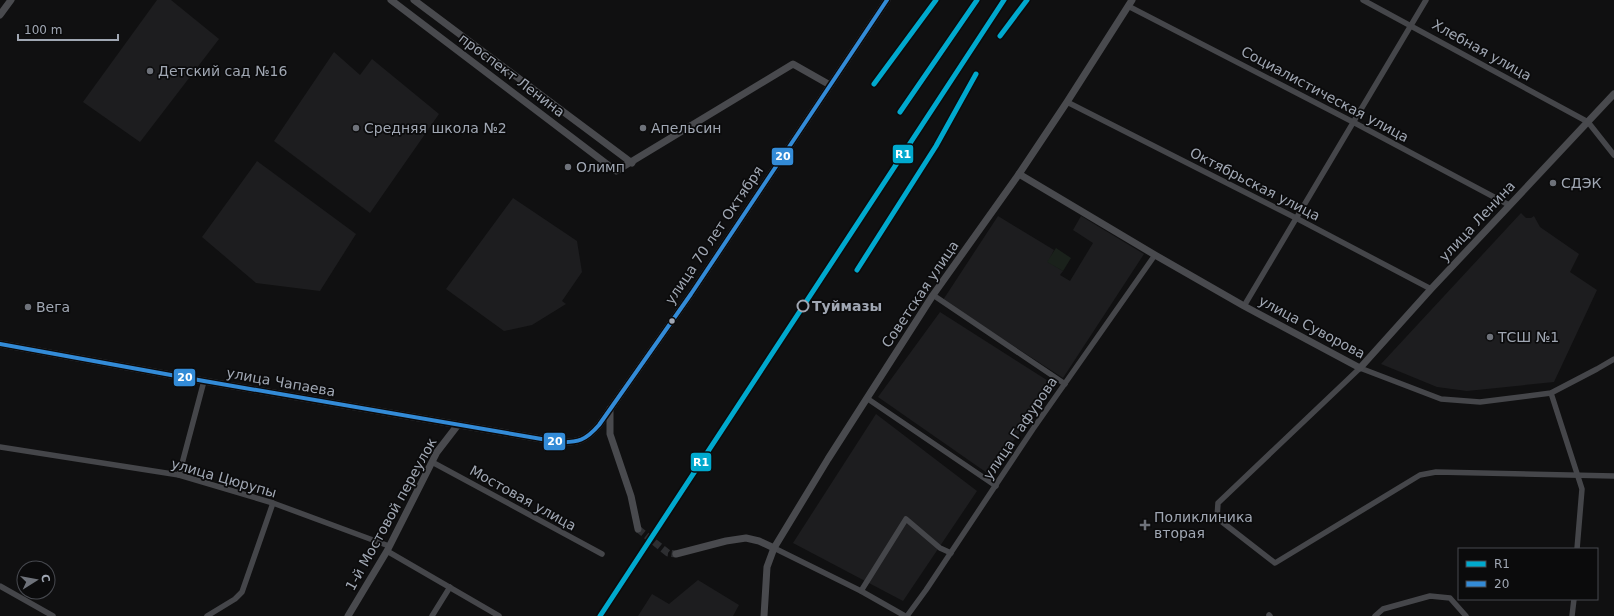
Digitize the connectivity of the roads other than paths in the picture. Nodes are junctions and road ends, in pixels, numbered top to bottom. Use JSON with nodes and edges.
{"nodes":[{"id":1,"x":11,"y":0,"type":"edge"},
{"id":2,"x":391,"y":0,"type":"edge"},
{"id":3,"x":414,"y":0,"type":"edge"},
{"id":4,"x":887,"y":0,"type":"edge"},
{"id":5,"x":1364,"y":0,"type":"edge"},
{"id":6,"x":1426,"y":0,"type":"edge"},
{"id":7,"x":1130,"y":3,"type":"edge"},
{"id":8,"x":0,"y":16,"type":"edge"},
{"id":9,"x":1411,"y":25,"type":"junction"},
{"id":10,"x":830,"y":85,"type":"junction"},
{"id":11,"x":1614,"y":94,"type":"edge"},
{"id":12,"x":1067,"y":102,"type":"junction"},
{"id":13,"x":1353,"y":122,"type":"junction"},
{"id":14,"x":1588,"y":122,"type":"junction"},
{"id":15,"x":1614,"y":155,"type":"edge"},
{"id":16,"x":632,"y":163,"type":"junction"},
{"id":17,"x":1019,"y":174,"type":"junction"},
{"id":18,"x":1509,"y":205,"type":"junction"},
{"id":19,"x":1296,"y":218,"type":"junction"},
{"id":20,"x":1155,"y":255,"type":"junction"},
{"id":21,"x":1431,"y":289,"type":"junction"},
{"id":22,"x":933,"y":295,"type":"junction"},
{"id":23,"x":1244,"y":306,"type":"junction"},
{"id":24,"x":0,"y":344,"type":"edge"},
{"id":25,"x":1614,"y":359,"type":"edge"},
{"id":26,"x":1360,"y":368,"type":"junction"},
{"id":27,"x":204,"y":382,"type":"junction"},
{"id":28,"x":1065,"y":384,"type":"junction"},
{"id":29,"x":1551,"y":393,"type":"junction"},
{"id":30,"x":868,"y":399,"type":"junction"},
{"id":31,"x":610,"y":409,"type":"junction"},
{"id":32,"x":457,"y":426,"type":"junction"},
{"id":33,"x":559,"y":442,"type":"joint"},
{"id":34,"x":0,"y":447,"type":"edge"},
{"id":35,"x":432,"y":462,"type":"junction"},
{"id":36,"x":179,"y":475,"type":"junction"},
{"id":37,"x":1578,"y":476,"type":"junction"},
{"id":38,"x":1614,"y":476,"type":"edge"},
{"id":39,"x":996,"y":486,"type":"junction"},
{"id":40,"x":272,"y":503,"type":"junction"},
{"id":41,"x":638,"y":529,"type":"tunnel mouth"},
{"id":42,"x":388,"y":548,"type":"junction"},
{"id":43,"x":774,"y":548,"type":"junction"},
{"id":44,"x":1577,"y":548,"type":"edge"},
{"id":45,"x":951,"y":553,"type":"junction"},
{"id":46,"x":602,"y":554,"type":"dead end"},
{"id":47,"x":676,"y":554,"type":"tunnel mouth"},
{"id":48,"x":0,"y":586,"type":"edge"},
{"id":49,"x":450,"y":587,"type":"junction"},
{"id":50,"x":861,"y":591,"type":"junction"},
{"id":51,"x":1574,"y":600,"type":"edge"},
{"id":52,"x":52,"y":616,"type":"edge"},
{"id":53,"x":207,"y":616,"type":"edge"},
{"id":54,"x":348,"y":616,"type":"edge"},
{"id":55,"x":432,"y":616,"type":"edge"},
{"id":56,"x":499,"y":616,"type":"edge"},
{"id":57,"x":764,"y":616,"type":"edge"},
{"id":58,"x":906,"y":616,"type":"edge"},
{"id":59,"x":1375,"y":616,"type":"edge"},
{"id":60,"x":1466,"y":616,"type":"edge"},
{"id":61,"x":1572,"y":616,"type":"edge"}],
"edges":[{"from":1,"to":8,"type":"street"},
{"from":2,"to":16,"type":"street","name":"проспект Ленина"},
{"from":3,"to":16,"type":"street","name":"проспект Ленина"},
{"from":4,"to":10,"type":"street","name":"улица 70 лет Октября"},
{"from":5,"to":9,"type":"street","name":"Хлебная улица"},
{"from":6,"to":9,"type":"street"},
{"from":7,"to":12,"type":"street","name":"Советская улица"},
{"from":7,"to":13,"type":"street","name":"Социалистическая улица"},
{"from":9,"to":13,"type":"street"},
{"from":9,"to":14,"type":"street","name":"Хлебная улица"},
{"from":10,"to":16,"type":"street"},
{"from":10,"to":31,"type":"street","name":"улица 70 лет Октября"},
{"from":11,"to":14,"type":"street","name":"улица Ленина"},
{"from":12,"to":17,"type":"street","name":"Советская улица"},
{"from":12,"to":19,"type":"street","name":"Октябрьская улица"},
{"from":13,"to":18,"type":"street","name":"Социалистическая улица"},
{"from":13,"to":19,"type":"street"},
{"from":14,"to":15,"type":"street"},
{"from":14,"to":18,"type":"street","name":"улица Ленина"},
{"from":17,"to":20,"type":"street","name":"улица Суворова"},
{"from":17,"to":22,"type":"street","name":"Советская улица"},
{"from":18,"to":21,"type":"street","name":"улица Ленина"},
{"from":19,"to":21,"type":"street","name":"Октябрьская улица"},
{"from":19,"to":23,"type":"street"},
{"from":20,"to":23,"type":"street","name":"улица Суворова"},
{"from":20,"to":28,"type":"street","name":"улица Гафурова"},
{"from":21,"to":26,"type":"street","name":"улица Ленина"},
{"from":22,"to":28,"type":"street"},
{"from":22,"to":30,"type":"street","name":"Советская улица"},
{"from":23,"to":26,"type":"street","name":"улица Суворова"},
{"from":24,"to":27,"type":"street","name":"улица Чапаева"},
{"from":25,"to":29,"type":"street","name":"улица Суворова"},
{"from":26,"to":29,"type":"street","name":"улица Суворова"},
{"from":26,"to":37,"type":"street"},
{"from":27,"to":32,"type":"street","name":"улица Чапаева"},
{"from":27,"to":36,"type":"street"},
{"from":28,"to":39,"type":"street","name":"улица Гафурова"},
{"from":29,"to":37,"type":"street"},
{"from":30,"to":39,"type":"street"},
{"from":30,"to":43,"type":"street","name":"Советская улица"},
{"from":31,"to":33,"type":"street","name":"улица 70 лет Октября"},
{"from":31,"to":41,"type":"street"},
{"from":32,"to":33,"type":"street","name":"улица Чапаева"},
{"from":32,"to":35,"type":"street","name":"1-й Мостовой переулок"},
{"from":34,"to":36,"type":"street","name":"улица Цюрупы"},
{"from":35,"to":42,"type":"street","name":"1-й Мостовой переулок"},
{"from":35,"to":46,"type":"street","name":"Мостовая улица"},
{"from":36,"to":40,"type":"street","name":"улица Цюрупы"},
{"from":37,"to":38,"type":"street"},
{"from":37,"to":44,"type":"street"},
{"from":39,"to":45,"type":"street","name":"улица Гафурова"},
{"from":40,"to":42,"type":"street","name":"улица Цюрупы"},
{"from":40,"to":53,"type":"street"},
{"from":42,"to":49,"type":"street","name":"улица Цюрупы"},
{"from":42,"to":54,"type":"street","name":"1-й Мостовой переулок"},
{"from":43,"to":47,"type":"street"},
{"from":43,"to":50,"type":"street"},
{"from":43,"to":57,"type":"street","name":"Советская улица"},
{"from":45,"to":50,"type":"street"},
{"from":45,"to":58,"type":"street","name":"улица Гафурова"},
{"from":48,"to":52,"type":"street"},
{"from":49,"to":55,"type":"street"},
{"from":49,"to":56,"type":"street","name":"улица Цюрупы"},
{"from":50,"to":58,"type":"street"},
{"from":51,"to":61,"type":"street"},
{"from":59,"to":60,"type":"street"}]}
